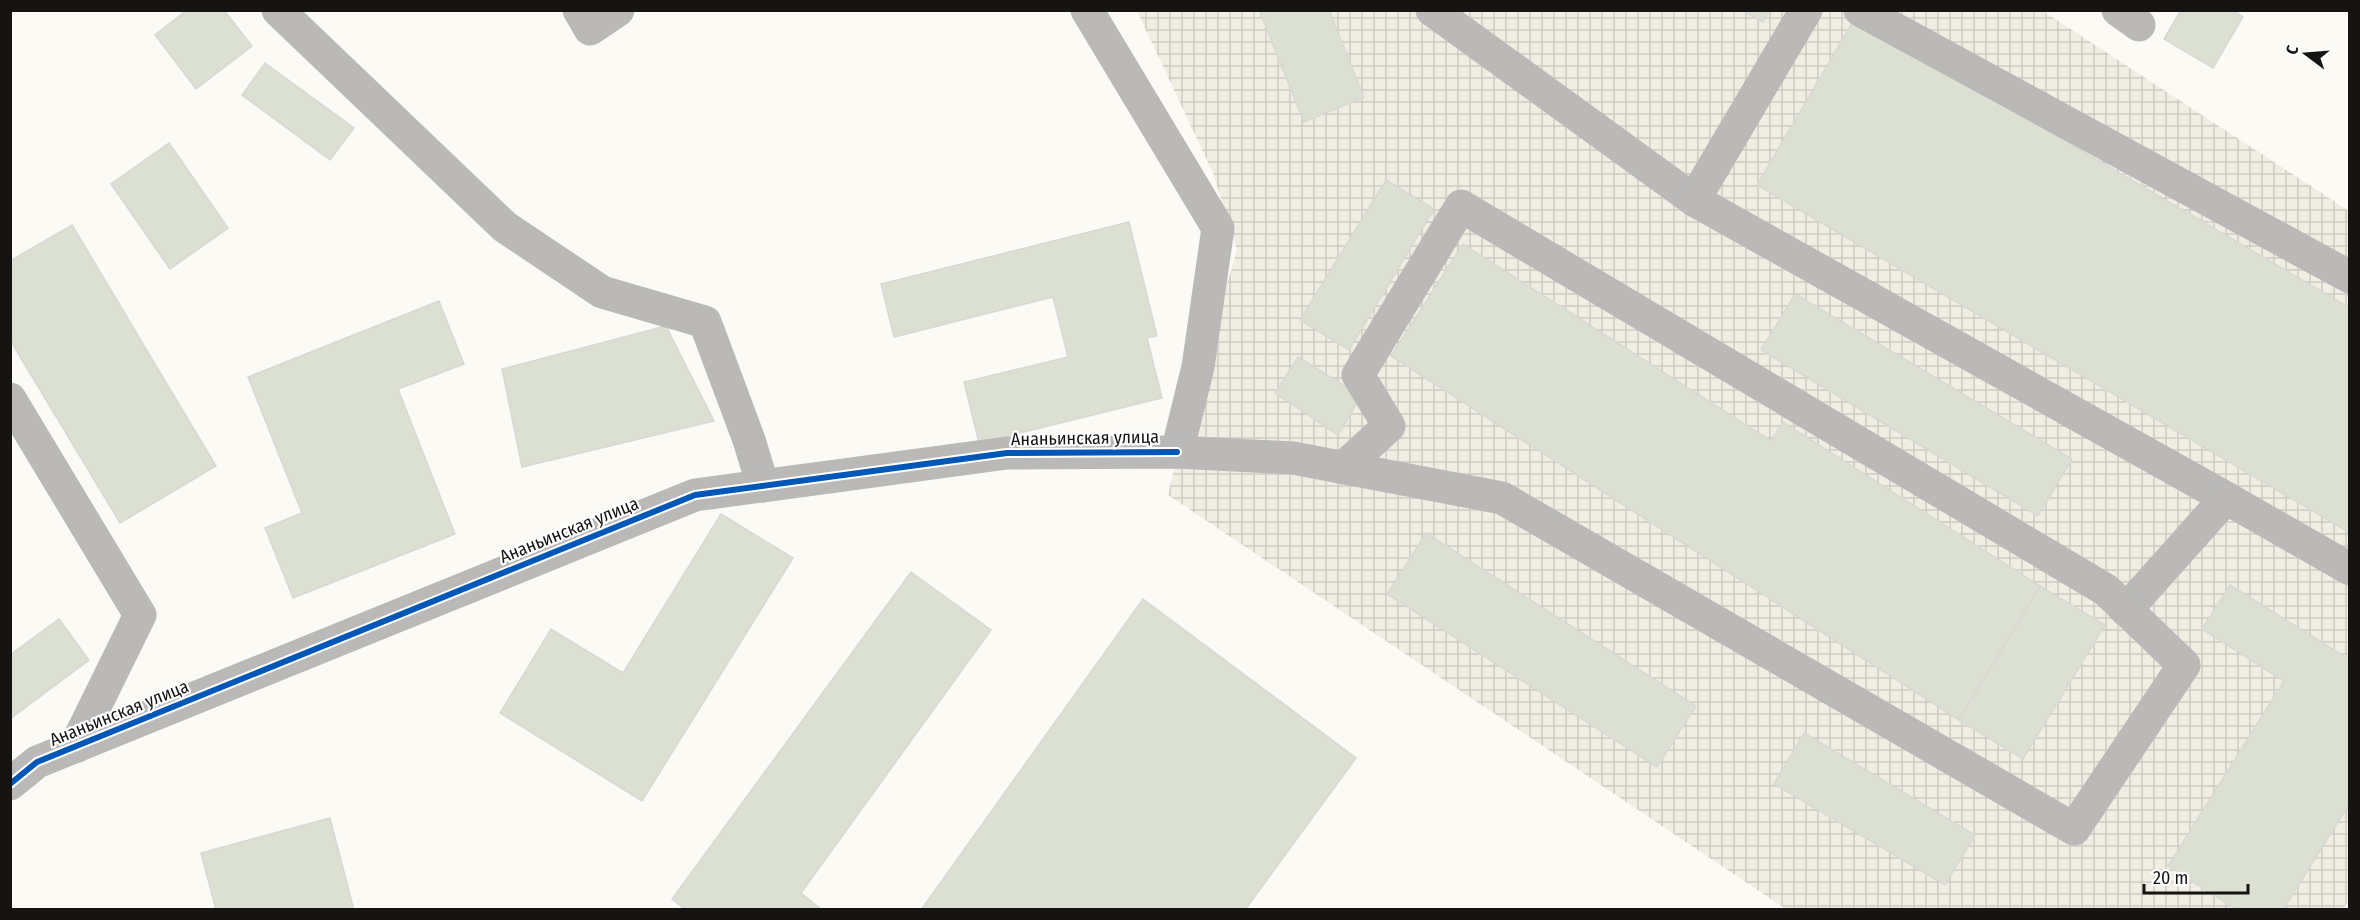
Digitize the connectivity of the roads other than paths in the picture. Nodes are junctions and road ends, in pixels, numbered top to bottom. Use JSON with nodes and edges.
{"nodes":[{"id":1,"x":278,"y":10,"type":"edge"},
{"id":2,"x":579,"y":10,"type":"edge"},
{"id":3,"x":618,"y":10,"type":"edge"},
{"id":4,"x":1087,"y":10,"type":"edge"},
{"id":5,"x":1432,"y":10,"type":"edge"},
{"id":6,"x":1806,"y":10,"type":"edge"},
{"id":7,"x":1860,"y":10,"type":"edge"},
{"id":8,"x":1694,"y":200,"type":"junction"},
{"id":9,"x":2349,"y":277,"type":"edge"},
{"id":10,"x":10,"y":399,"type":"edge"},
{"id":11,"x":1178,"y":452,"type":"junction"},
{"id":12,"x":1343,"y":468,"type":"junction"},
{"id":13,"x":763,"y":486,"type":"junction"},
{"id":14,"x":2226,"y":498,"type":"junction"},
{"id":15,"x":2349,"y":568,"type":"edge"},
{"id":16,"x":2126,"y":610,"type":"junction"},
{"id":17,"x":75,"y":747,"type":"junction"},
{"id":18,"x":10,"y":784,"type":"edge"}],
"edges":[{"from":1,"to":13,"type":"street"},
{"from":2,"to":3,"type":"street"},
{"from":4,"to":11,"type":"street"},
{"from":5,"to":8,"type":"street"},
{"from":6,"to":8,"type":"street"},
{"from":7,"to":9,"type":"street"},
{"from":8,"to":14,"type":"street"},
{"from":10,"to":17,"type":"street"},
{"from":11,"to":12,"type":"street","name":"Ананьинская улица"},
{"from":11,"to":13,"type":"street","name":"Ананьинская улица"},
{"from":12,"to":16,"type":"street"},
{"from":12,"to":16,"type":"street","name":"Ананьинская улица"},
{"from":13,"to":17,"type":"street","name":"Ананьинская улица"},
{"from":14,"to":15,"type":"street"},
{"from":14,"to":16,"type":"street"},
{"from":17,"to":18,"type":"street","name":"Ананьинская улица"}]}
